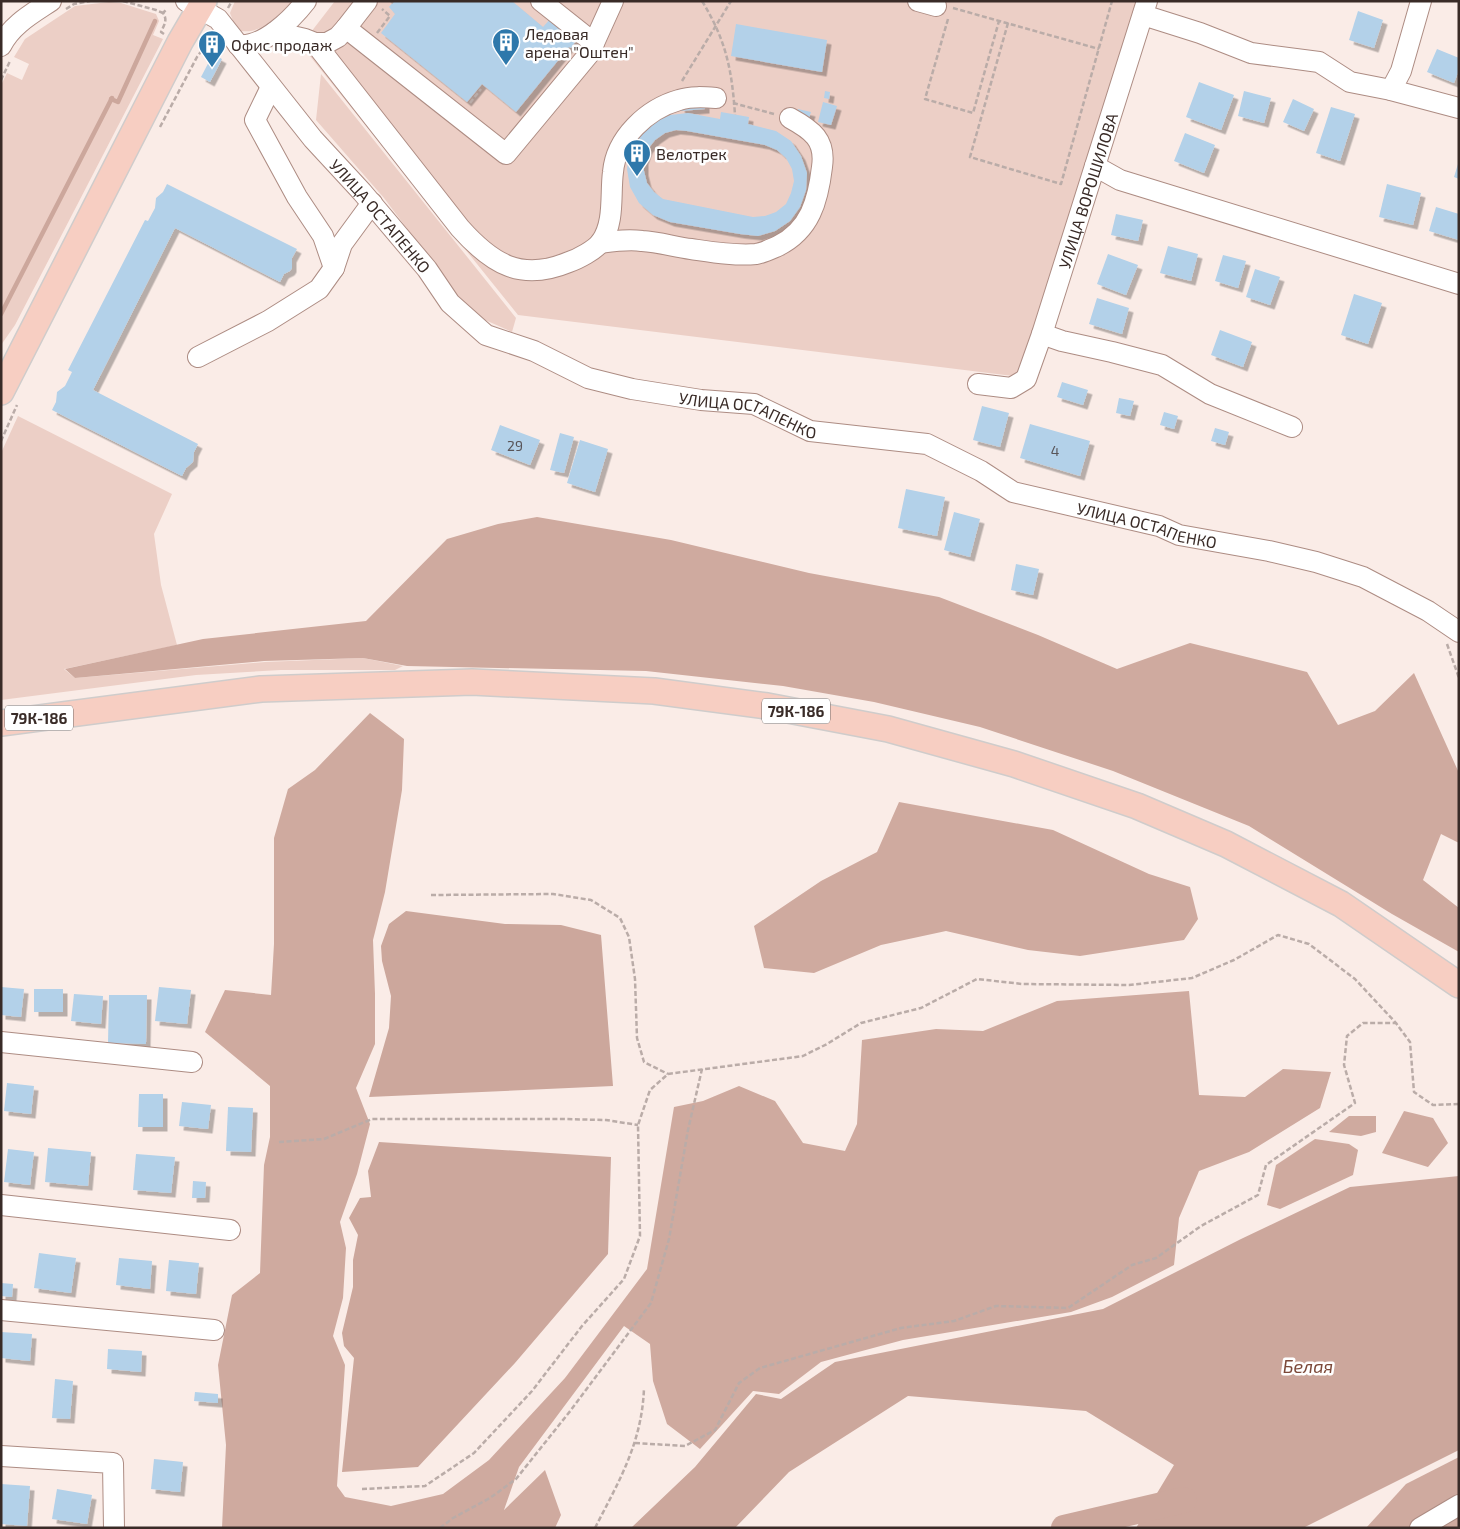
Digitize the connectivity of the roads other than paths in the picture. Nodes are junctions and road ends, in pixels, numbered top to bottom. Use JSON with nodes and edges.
{"nodes":[{"id":1,"x":306,"y":1,"type":"edge"},
{"id":2,"x":541,"y":1,"type":"edge"},
{"id":3,"x":613,"y":1,"type":"edge"},
{"id":4,"x":1421,"y":1,"type":"edge"},
{"id":5,"x":372,"y":3,"type":"edge"},
{"id":6,"x":196,"y":4,"type":"edge"},
{"id":7,"x":56,"y":8,"type":"edge"},
{"id":8,"x":1145,"y":8,"type":"edge"},
{"id":9,"x":346,"y":28,"type":"junction"},
{"id":10,"x":275,"y":32,"type":"junction"},
{"id":11,"x":315,"y":43,"type":"junction"},
{"id":12,"x":594,"y":43,"type":"junction"},
{"id":13,"x":238,"y":45,"type":"junction"},
{"id":14,"x":6,"y":52,"type":"edge"},
{"id":15,"x":272,"y":87,"type":"junction"},
{"id":16,"x":1391,"y":90,"type":"junction"},
{"id":17,"x":716,"y":98,"type":"road end"},
{"id":18,"x":1459,"y":108,"type":"edge"},
{"id":19,"x":790,"y":118,"type":"road end"},
{"id":20,"x":1095,"y":166,"type":"junction"},
{"id":21,"x":372,"y":203,"type":"junction"},
{"id":22,"x":600,"y":242,"type":"junction"},
{"id":23,"x":334,"y":268,"type":"junction"},
{"id":24,"x":1459,"y":284,"type":"edge"},
{"id":25,"x":1042,"y":334,"type":"junction"},
{"id":26,"x":198,"y":357,"type":"dead end"},
{"id":27,"x":978,"y":384,"type":"dead end"},
{"id":28,"x":1,"y":392,"type":"edge"},
{"id":29,"x":1292,"y":427,"type":"dead end"},
{"id":30,"x":1459,"y":632,"type":"edge"},
{"id":31,"x":261,"y":689,"type":"junction"},
{"id":32,"x":1,"y":709,"type":"edge"},
{"id":33,"x":1,"y":723,"type":"edge"},
{"id":34,"x":1,"y":736,"type":"edge"},
{"id":35,"x":1459,"y":985,"type":"edge"},
{"id":36,"x":1,"y":1042,"type":"edge"},
{"id":37,"x":192,"y":1062,"type":"dead end"},
{"id":38,"x":1,"y":1205,"type":"edge"},
{"id":39,"x":230,"y":1230,"type":"dead end"},
{"id":40,"x":1,"y":1310,"type":"edge"},
{"id":41,"x":214,"y":1330,"type":"dead end"},
{"id":42,"x":1,"y":1456,"type":"edge"},
{"id":43,"x":1459,"y":1505,"type":"edge"},
{"id":44,"x":114,"y":1528,"type":"edge"},
{"id":45,"x":1420,"y":1528,"type":"edge"}],
"edges":[{"from":1,"to":10,"type":"street"},
{"from":2,"to":12,"type":"street"},
{"from":3,"to":12,"type":"street"},
{"from":4,"to":16,"type":"street"},
{"from":5,"to":9,"type":"street"},
{"from":6,"to":13,"type":"street","name":"УЛИЦА ОСТАПЕНКО"},
{"from":6,"to":28,"type":"main road"},
{"from":7,"to":14,"type":"street"},
{"from":8,"to":16,"type":"street"},
{"from":8,"to":20,"type":"street","name":"УЛИЦА ВОРОШИЛОВА"},
{"from":9,"to":11,"type":"street"},
{"from":9,"to":12,"type":"street"},
{"from":10,"to":11,"type":"street"},
{"from":10,"to":13,"type":"street"},
{"from":11,"to":22,"type":"street"},
{"from":13,"to":15,"type":"street","name":"УЛИЦА ОСТАПЕНКО"},
{"from":15,"to":21,"type":"street","name":"УЛИЦА ОСТАПЕНКО"},
{"from":15,"to":23,"type":"street"},
{"from":16,"to":18,"type":"street"},
{"from":17,"to":22,"type":"street"},
{"from":19,"to":22,"type":"street"},
{"from":20,"to":24,"type":"street"},
{"from":20,"to":25,"type":"street","name":"УЛИЦА ВОРОШИЛОВА"},
{"from":21,"to":23,"type":"street"},
{"from":21,"to":30,"type":"street","name":"УЛИЦА ОСТАПЕНКО"},
{"from":23,"to":26,"type":"street"},
{"from":25,"to":27,"type":"street","name":"УЛИЦА ВОРОШИЛОВА"},
{"from":25,"to":29,"type":"street"},
{"from":31,"to":32,"type":"main road"},
{"from":31,"to":33,"type":"main road","number":"79К-186"},
{"from":31,"to":34,"type":"main road"},
{"from":31,"to":35,"type":"main road","number":"79К-186"},
{"from":36,"to":37,"type":"street"},
{"from":38,"to":39,"type":"street"},
{"from":40,"to":41,"type":"street"},
{"from":42,"to":44,"type":"street"},
{"from":43,"to":45,"type":"street"}]}
